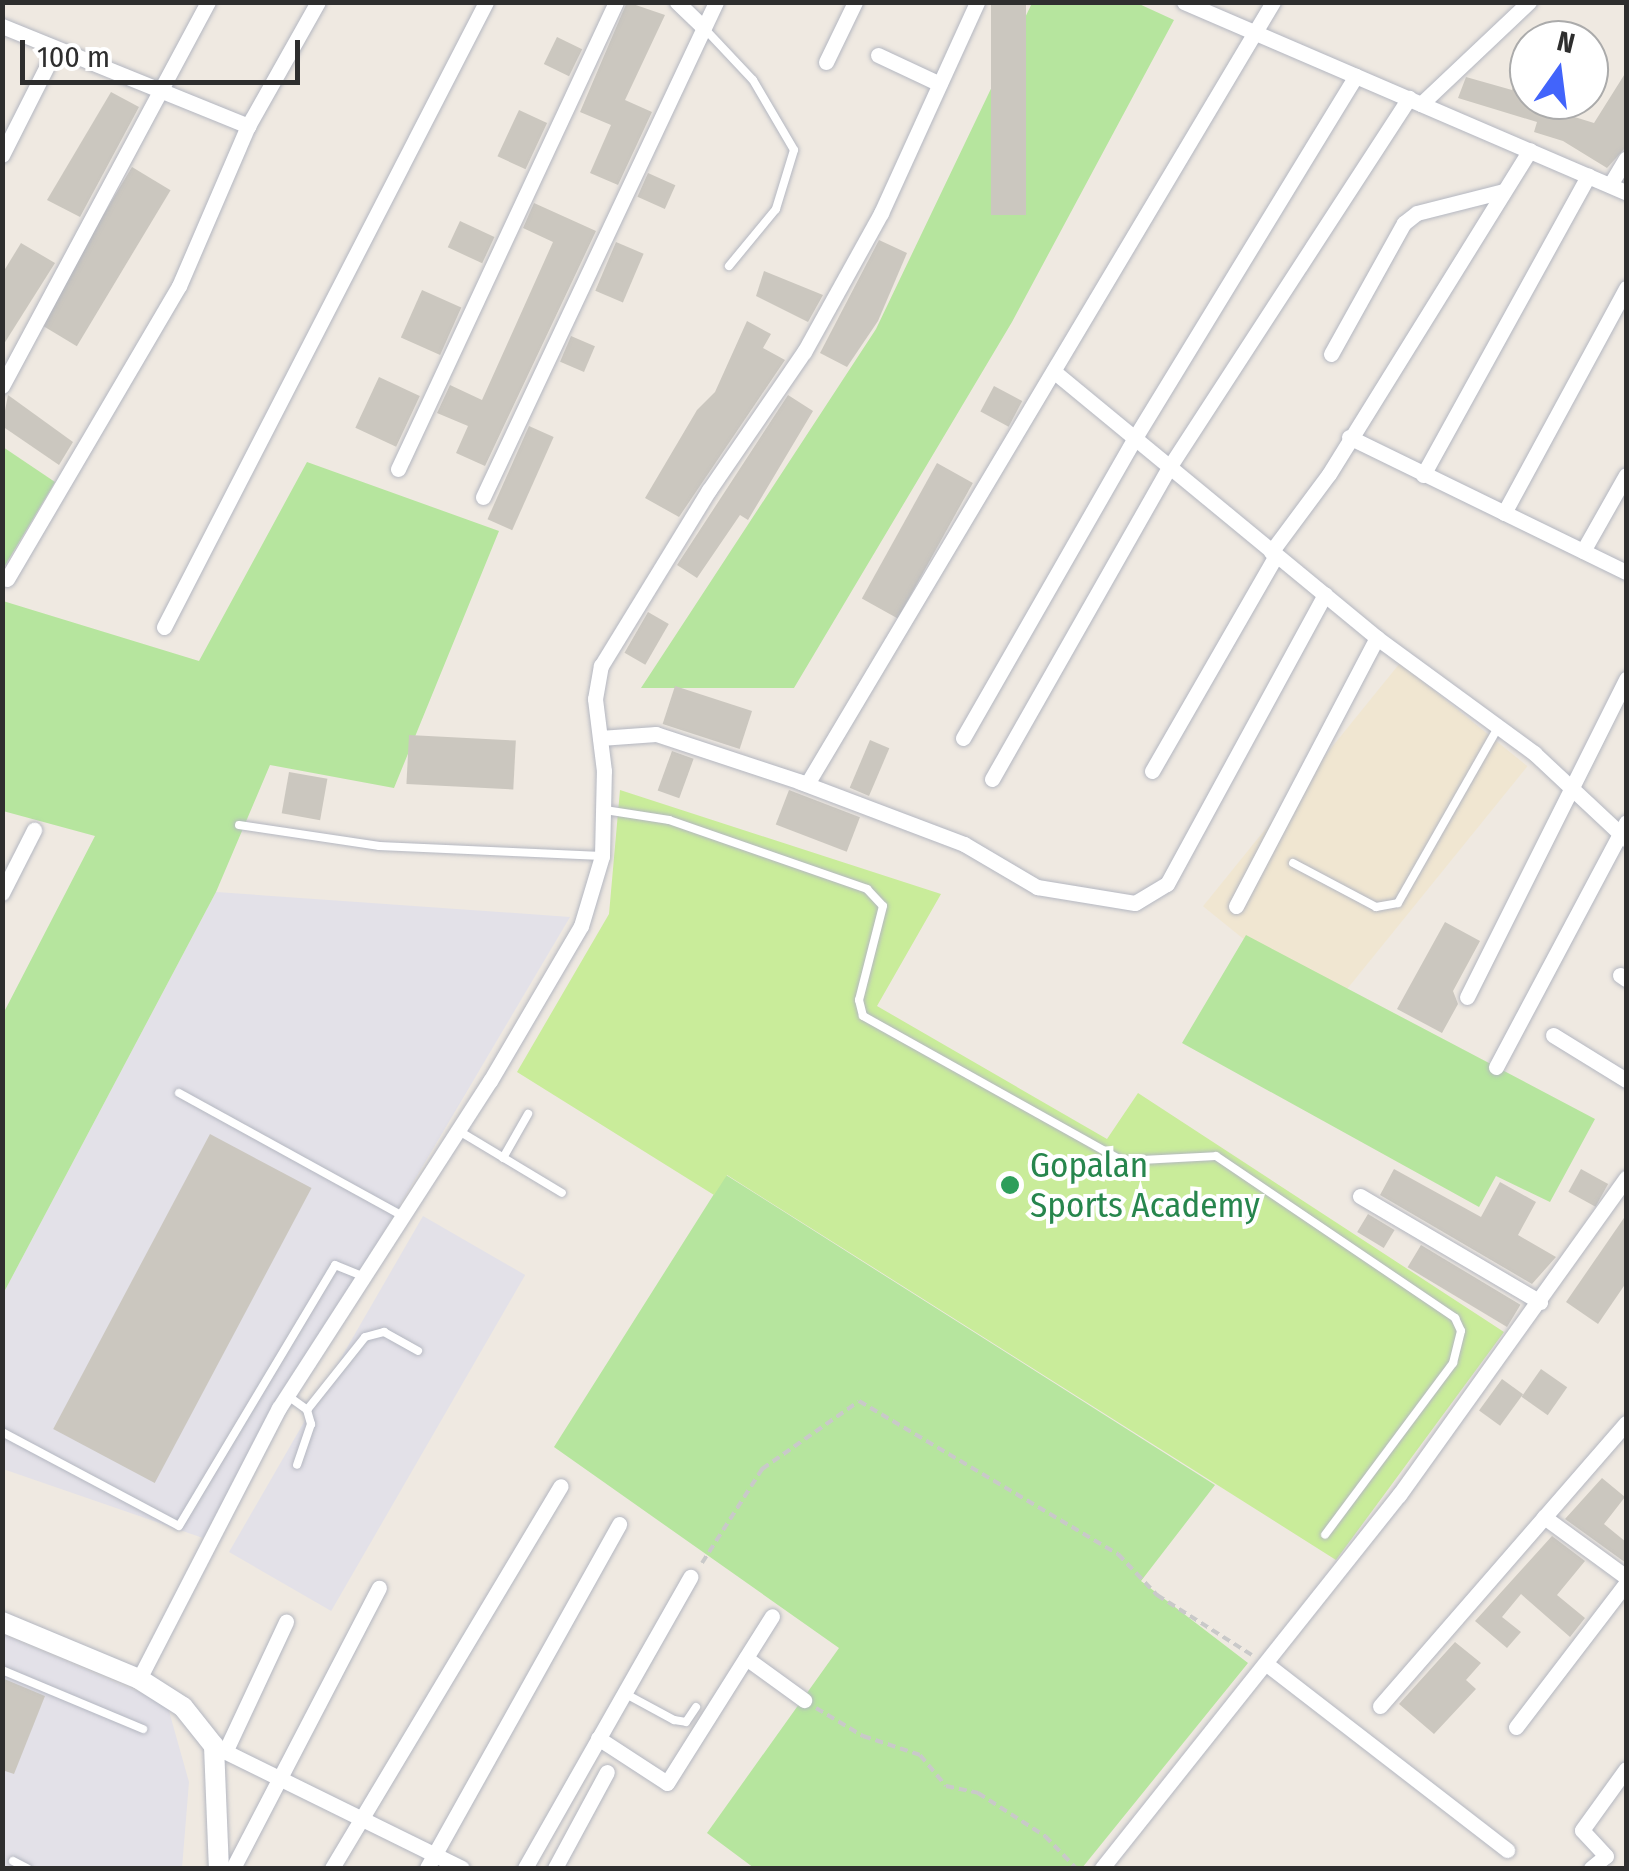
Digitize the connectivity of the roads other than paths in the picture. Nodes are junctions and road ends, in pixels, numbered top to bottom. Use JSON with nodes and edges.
{"nodes":[{"id":1,"x":208,"y":2,"type":"edge"},
{"id":2,"x":318,"y":2,"type":"edge"},
{"id":3,"x":486,"y":2,"type":"edge"},
{"id":4,"x":616,"y":2,"type":"edge"},
{"id":5,"x":677,"y":2,"type":"edge"},
{"id":6,"x":716,"y":2,"type":"edge"},
{"id":7,"x":855,"y":2,"type":"edge"},
{"id":8,"x":977,"y":2,"type":"edge"},
{"id":9,"x":1184,"y":2,"type":"edge"},
{"id":10,"x":1274,"y":2,"type":"edge"},
{"id":11,"x":1529,"y":2,"type":"edge"},
{"id":12,"x":2,"y":26,"type":"edge"},
{"id":13,"x":704,"y":28,"type":"junction"},
{"id":14,"x":1256,"y":33,"type":"junction"},
{"id":15,"x":54,"y":52,"type":"junction"},
{"id":16,"x":878,"y":56,"type":"dead end"},
{"id":17,"x":826,"y":62,"type":"dead end"},
{"id":18,"x":1356,"y":76,"type":"junction"},
{"id":19,"x":940,"y":84,"type":"junction"},
{"id":20,"x":163,"y":92,"type":"junction"},
{"id":21,"x":1415,"y":101,"type":"junction"},
{"id":22,"x":248,"y":126,"type":"junction"},
{"id":23,"x":1530,"y":150,"type":"junction"},
{"id":24,"x":2,"y":155,"type":"edge"},
{"id":25,"x":1626,"y":158,"type":"edge"},
{"id":26,"x":1588,"y":176,"type":"junction"},
{"id":27,"x":1610,"y":185,"type":"junction"},
{"id":28,"x":1504,"y":190,"type":"junction"},
{"id":29,"x":1626,"y":192,"type":"edge"},
{"id":30,"x":730,"y":266,"type":"dead end"},
{"id":31,"x":1626,"y":288,"type":"edge"},
{"id":32,"x":1331,"y":354,"type":"dead end"},
{"id":33,"x":1057,"y":374,"type":"junction"},
{"id":34,"x":2,"y":386,"type":"edge"},
{"id":35,"x":1136,"y":436,"type":"junction"},
{"id":36,"x":1348,"y":436,"type":"junction"},
{"id":37,"x":1170,"y":466,"type":"junction"},
{"id":38,"x":398,"y":469,"type":"dead end"},
{"id":39,"x":1626,"y":474,"type":"edge"},
{"id":40,"x":1423,"y":475,"type":"junction"},
{"id":41,"x":483,"y":497,"type":"dead end"},
{"id":42,"x":1504,"y":514,"type":"junction"},
{"id":43,"x":1583,"y":551,"type":"junction"},
{"id":44,"x":1273,"y":554,"type":"junction"},
{"id":45,"x":1626,"y":572,"type":"edge"},
{"id":46,"x":8,"y":579,"type":"dead end"},
{"id":47,"x":1325,"y":594,"type":"junction"},
{"id":48,"x":164,"y":627,"type":"dead end"},
{"id":49,"x":1378,"y":638,"type":"junction"},
{"id":50,"x":1626,"y":679,"type":"edge"},
{"id":51,"x":1499,"y":726,"type":"junction"},
{"id":52,"x":600,"y":738,"type":"junction"},
{"id":53,"x":963,"y":738,"type":"dead end"},
{"id":54,"x":1152,"y":772,"type":"dead end"},
{"id":55,"x":796,"y":780,"type":"junction"},
{"id":56,"x":992,"y":780,"type":"dead end"},
{"id":57,"x":1573,"y":787,"type":"junction"},
{"id":58,"x":606,"y":810,"type":"junction"},
{"id":59,"x":239,"y":825,"type":"dead end"},
{"id":60,"x":34,"y":830,"type":"dead end"},
{"id":61,"x":1625,"y":832,"type":"edge"},
{"id":62,"x":602,"y":856,"type":"junction"},
{"id":63,"x":1294,"y":863,"type":"dead end"},
{"id":64,"x":2,"y":893,"type":"edge"},
{"id":65,"x":1236,"y":906,"type":"dead end"},
{"id":66,"x":1467,"y":998,"type":"dead end"},
{"id":67,"x":1553,"y":1036,"type":"dead end"},
{"id":68,"x":1496,"y":1067,"type":"dead end"},
{"id":69,"x":1626,"y":1080,"type":"edge"},
{"id":70,"x":179,"y":1093,"type":"dead end"},
{"id":71,"x":528,"y":1114,"type":"dead end"},
{"id":72,"x":458,"y":1131,"type":"junction"},
{"id":73,"x":503,"y":1158,"type":"junction"},
{"id":74,"x":1626,"y":1178,"type":"edge"},
{"id":75,"x":562,"y":1193,"type":"dead end"},
{"id":76,"x":1360,"y":1196,"type":"dead end"},
{"id":77,"x":405,"y":1216,"type":"junction"},
{"id":78,"x":366,"y":1278,"type":"junction"},
{"id":79,"x":1540,"y":1302,"type":"junction"},
{"id":80,"x":418,"y":1351,"type":"dead end"},
{"id":81,"x":288,"y":1396,"type":"junction"},
{"id":82,"x":307,"y":1410,"type":"junction"},
{"id":83,"x":1626,"y":1423,"type":"edge"},
{"id":84,"x":2,"y":1432,"type":"edge"},
{"id":85,"x":297,"y":1464,"type":"dead end"},
{"id":86,"x":561,"y":1486,"type":"dead end"},
{"id":87,"x":1544,"y":1517,"type":"junction"},
{"id":88,"x":619,"y":1524,"type":"dead end"},
{"id":89,"x":1325,"y":1534,"type":"dead end"},
{"id":90,"x":690,"y":1576,"type":"road end"},
{"id":91,"x":1626,"y":1580,"type":"edge"},
{"id":92,"x":380,"y":1588,"type":"dead end"},
{"id":93,"x":772,"y":1616,"type":"dead end"},
{"id":94,"x":2,"y":1622,"type":"edge"},
{"id":95,"x":286,"y":1622,"type":"dead end"},
{"id":96,"x":746,"y":1658,"type":"junction"},
{"id":97,"x":1269,"y":1666,"type":"junction"},
{"id":98,"x":2,"y":1670,"type":"edge"},
{"id":99,"x":139,"y":1680,"type":"junction"},
{"id":100,"x":624,"y":1693,"type":"junction"},
{"id":101,"x":804,"y":1700,"type":"road end"},
{"id":102,"x":1380,"y":1706,"type":"dead end"},
{"id":103,"x":696,"y":1708,"type":"dead end"},
{"id":104,"x":1516,"y":1726,"type":"dead end"},
{"id":105,"x":143,"y":1729,"type":"dead end"},
{"id":106,"x":598,"y":1738,"type":"junction"},
{"id":107,"x":219,"y":1749,"type":"junction"},
{"id":108,"x":1626,"y":1769,"type":"edge"},
{"id":109,"x":607,"y":1772,"type":"dead end"},
{"id":110,"x":279,"y":1778,"type":"junction"},
{"id":111,"x":358,"y":1818,"type":"junction"},
{"id":112,"x":1507,"y":1850,"type":"dead end"},
{"id":113,"x":13,"y":1861,"type":"dead end"},
{"id":114,"x":431,"y":1862,"type":"edge"},
{"id":115,"x":26,"y":1868,"type":"edge"},
{"id":116,"x":218,"y":1868,"type":"edge"},
{"id":117,"x":233,"y":1868,"type":"edge"},
{"id":118,"x":332,"y":1868,"type":"edge"},
{"id":119,"x":462,"y":1868,"type":"edge"},
{"id":120,"x":525,"y":1868,"type":"edge"},
{"id":121,"x":555,"y":1868,"type":"edge"},
{"id":122,"x":1102,"y":1868,"type":"edge"},
{"id":123,"x":1592,"y":1868,"type":"edge"}],
"edges":[{"from":1,"to":20,"type":"street"},
{"from":2,"to":22,"type":"street"},
{"from":3,"to":48,"type":"street"},
{"from":4,"to":38,"type":"street"},
{"from":5,"to":13,"type":"street"},
{"from":6,"to":13,"type":"street"},
{"from":7,"to":17,"type":"street"},
{"from":8,"to":19,"type":"street"},
{"from":9,"to":14,"type":"street"},
{"from":10,"to":14,"type":"street"},
{"from":11,"to":21,"type":"street"},
{"from":12,"to":15,"type":"street"},
{"from":13,"to":30,"type":"lane"},
{"from":13,"to":41,"type":"street"},
{"from":14,"to":18,"type":"street"},
{"from":14,"to":33,"type":"street"},
{"from":15,"to":20,"type":"street"},
{"from":15,"to":24,"type":"street"},
{"from":16,"to":19,"type":"street"},
{"from":18,"to":21,"type":"street"},
{"from":18,"to":35,"type":"street"},
{"from":19,"to":52,"type":"street"},
{"from":20,"to":22,"type":"street"},
{"from":20,"to":34,"type":"street"},
{"from":21,"to":23,"type":"street"},
{"from":21,"to":37,"type":"street"},
{"from":22,"to":46,"type":"street"},
{"from":23,"to":26,"type":"street"},
{"from":23,"to":28,"type":"street"},
{"from":25,"to":27,"type":"street"},
{"from":26,"to":27,"type":"street"},
{"from":26,"to":40,"type":"street"},
{"from":27,"to":29,"type":"street"},
{"from":28,"to":32,"type":"street"},
{"from":28,"to":36,"type":"street"},
{"from":31,"to":42,"type":"street"},
{"from":33,"to":35,"type":"street"},
{"from":33,"to":55,"type":"street"},
{"from":35,"to":37,"type":"street"},
{"from":35,"to":53,"type":"street"},
{"from":36,"to":40,"type":"street"},
{"from":36,"to":44,"type":"street"},
{"from":37,"to":44,"type":"street"},
{"from":37,"to":56,"type":"street"},
{"from":39,"to":43,"type":"street"},
{"from":40,"to":42,"type":"street"},
{"from":42,"to":43,"type":"street"},
{"from":43,"to":45,"type":"street"},
{"from":44,"to":47,"type":"street"},
{"from":44,"to":54,"type":"street"},
{"from":47,"to":49,"type":"street"},
{"from":47,"to":55,"type":"street"},
{"from":49,"to":51,"type":"street"},
{"from":49,"to":65,"type":"street"},
{"from":50,"to":57,"type":"street"},
{"from":51,"to":57,"type":"street"},
{"from":51,"to":63,"type":"lane"},
{"from":52,"to":55,"type":"street"},
{"from":52,"to":58,"type":"street"},
{"from":57,"to":61,"type":"street"},
{"from":57,"to":66,"type":"street"},
{"from":58,"to":62,"type":"street"},
{"from":58,"to":89,"type":"lane"},
{"from":59,"to":62,"type":"lane"},
{"from":60,"to":64,"type":"street"},
{"from":61,"to":68,"type":"street"},
{"from":62,"to":72,"type":"street"},
{"from":67,"to":69,"type":"street"},
{"from":70,"to":77,"type":"lane"},
{"from":71,"to":73,"type":"lane"},
{"from":72,"to":73,"type":"lane"},
{"from":72,"to":77,"type":"street"},
{"from":73,"to":75,"type":"lane"},
{"from":74,"to":79,"type":"street"},
{"from":76,"to":79,"type":"street"},
{"from":77,"to":78,"type":"street"},
{"from":78,"to":81,"type":"street"},
{"from":78,"to":84,"type":"lane"},
{"from":79,"to":97,"type":"street"},
{"from":80,"to":82,"type":"lane"},
{"from":81,"to":82,"type":"lane"},
{"from":81,"to":99,"type":"street"},
{"from":82,"to":85,"type":"lane"},
{"from":83,"to":87,"type":"street"},
{"from":86,"to":111,"type":"street"},
{"from":87,"to":91,"type":"street"},
{"from":87,"to":102,"type":"street"},
{"from":88,"to":114,"type":"street"},
{"from":90,"to":100,"type":"street"},
{"from":91,"to":104,"type":"street"},
{"from":92,"to":110,"type":"street"},
{"from":93,"to":96,"type":"street"},
{"from":94,"to":99,"type":"street"},
{"from":95,"to":107,"type":"street"},
{"from":96,"to":101,"type":"street"},
{"from":96,"to":106,"type":"street"},
{"from":97,"to":112,"type":"street"},
{"from":97,"to":122,"type":"street"},
{"from":98,"to":105,"type":"lane"},
{"from":99,"to":107,"type":"street"},
{"from":100,"to":103,"type":"lane"},
{"from":100,"to":106,"type":"street"},
{"from":106,"to":120,"type":"street"},
{"from":107,"to":110,"type":"street"},
{"from":107,"to":116,"type":"street"},
{"from":108,"to":123,"type":"street"},
{"from":109,"to":121,"type":"street"},
{"from":110,"to":111,"type":"street"},
{"from":110,"to":117,"type":"street"},
{"from":111,"to":114,"type":"street"},
{"from":111,"to":118,"type":"street"},
{"from":113,"to":115,"type":"lane"},
{"from":114,"to":119,"type":"street"}]}
